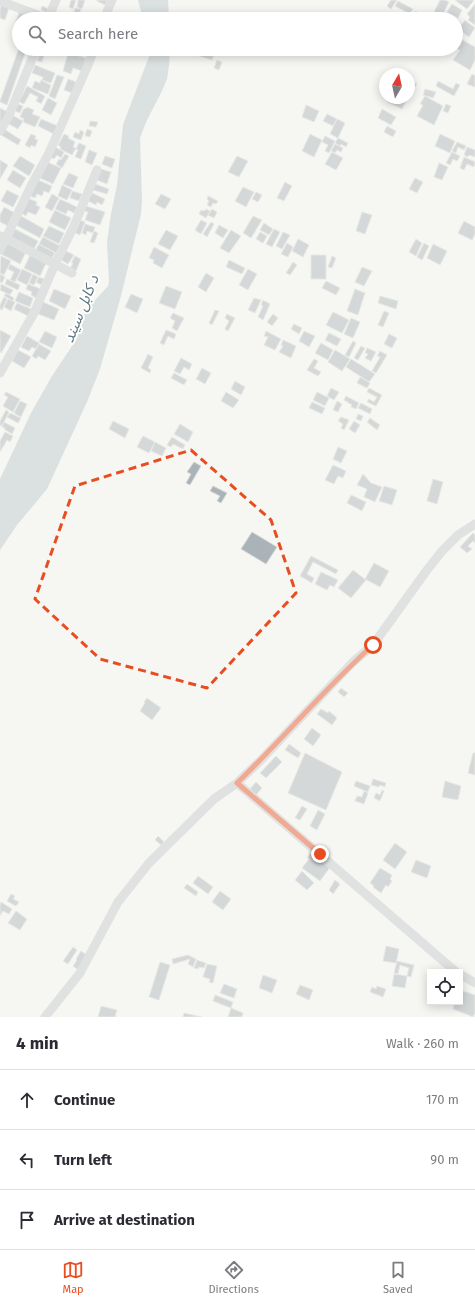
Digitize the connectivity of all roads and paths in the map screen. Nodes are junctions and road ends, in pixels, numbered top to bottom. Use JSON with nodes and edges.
{"nodes":[{"id":1,"x":56,"y":0,"type":"edge"},
{"id":2,"x":112,"y":0,"type":"edge"},
{"id":3,"x":0,"y":1,"type":"edge"},
{"id":4,"x":29,"y":12,"type":"edge"},
{"id":5,"x":51,"y":12,"type":"edge"},
{"id":6,"x":107,"y":12,"type":"edge"},
{"id":7,"x":33,"y":56,"type":"edge"},
{"id":8,"x":92,"y":56,"type":"edge"},
{"id":9,"x":0,"y":131,"type":"edge"},
{"id":10,"x":96,"y":170,"type":"dead end"},
{"id":11,"x":3,"y":236,"type":"edge"},
{"id":12,"x":0,"y":250,"type":"edge"},
{"id":13,"x":55,"y":264,"type":"junction"},
{"id":14,"x":72,"y":273,"type":"dead end"},
{"id":15,"x":0,"y":374,"type":"edge"},
{"id":16,"x":475,"y":524,"type":"edge"},
{"id":17,"x":237,"y":783,"type":"junction"},
{"id":18,"x":453,"y":969,"type":"edge"},
{"id":19,"x":463,"y":976,"type":"edge"},
{"id":20,"x":475,"y":984,"type":"edge"},
{"id":21,"x":45,"y":1017,"type":"edge"}],
"edges":[{"from":1,"to":5,"type":"street"},
{"from":2,"to":6,"type":"street"},
{"from":3,"to":4,"type":"street"},
{"from":7,"to":9,"type":"street"},
{"from":8,"to":11,"type":"street"},
{"from":10,"to":13,"type":"street"},
{"from":11,"to":12,"type":"street"},
{"from":11,"to":13,"type":"street"},
{"from":13,"to":14,"type":"street"},
{"from":13,"to":15,"type":"street"},
{"from":16,"to":17,"type":"street"},
{"from":17,"to":18,"type":"street"},
{"from":17,"to":21,"type":"street"},
{"from":19,"to":20,"type":"street"}]}
